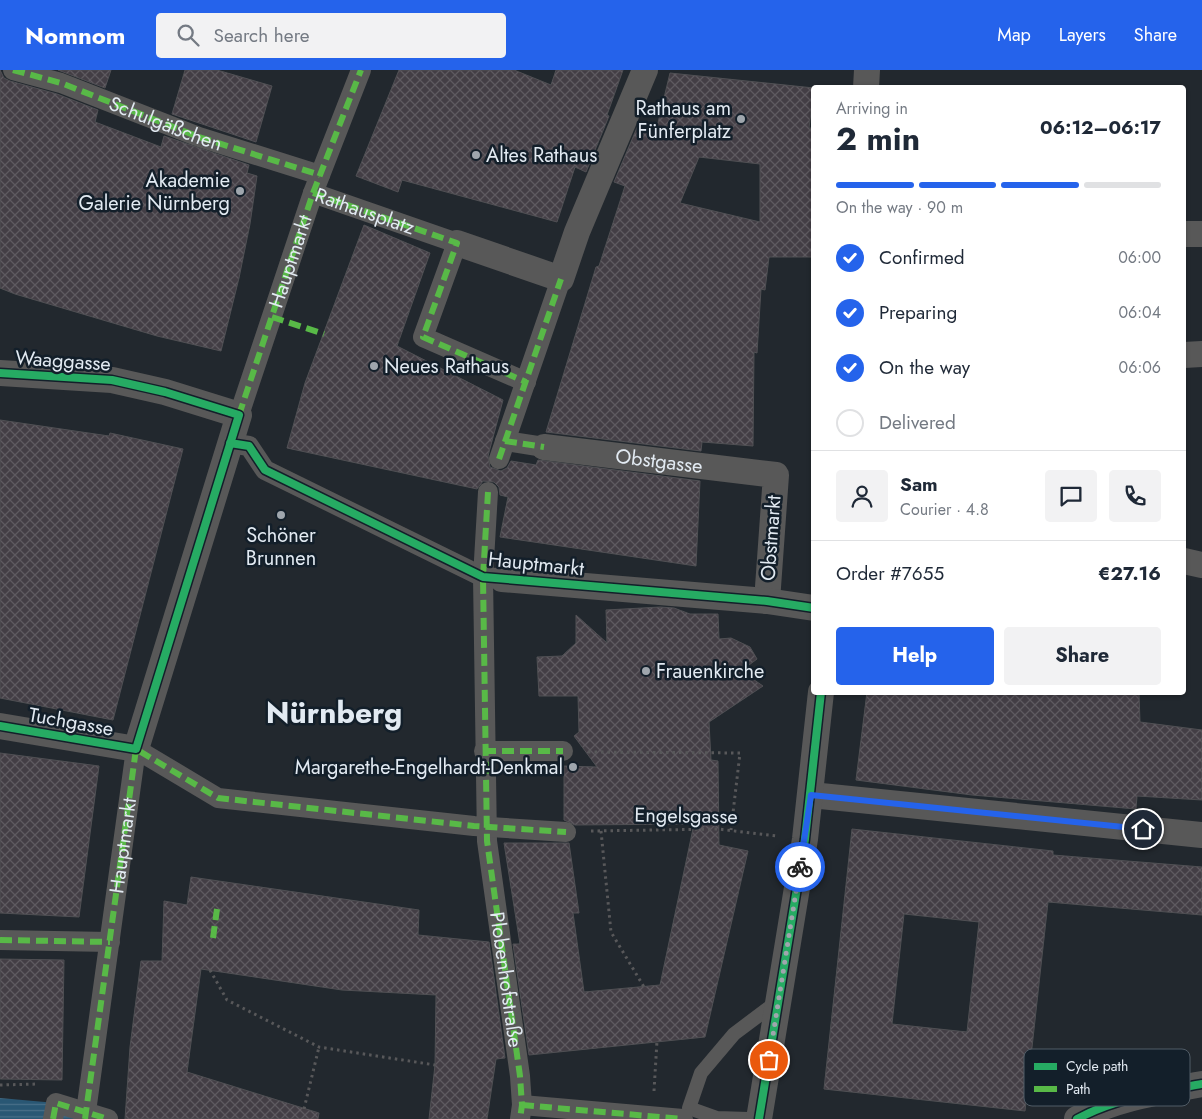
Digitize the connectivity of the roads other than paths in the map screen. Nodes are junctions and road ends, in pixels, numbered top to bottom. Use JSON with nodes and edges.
{"nodes":[{"id":1,"x":13,"y":70,"type":"edge"},
{"id":2,"x":361,"y":70,"type":"edge"},
{"id":3,"x":645,"y":70,"type":"edge"},
{"id":4,"x":867,"y":70,"type":"edge"},
{"id":5,"x":866,"y":85,"type":"edge"},
{"id":6,"x":317,"y":184,"type":"junction"},
{"id":7,"x":1186,"y":234,"type":"edge"},
{"id":8,"x":1202,"y":234,"type":"edge"},
{"id":9,"x":457,"y":243,"type":"junction"},
{"id":10,"x":561,"y":279,"type":"junction"},
{"id":11,"x":1202,"y":354,"type":"edge"},
{"id":12,"x":1186,"y":355,"type":"edge"},
{"id":13,"x":0,"y":373,"type":"edge"},
{"id":14,"x":526,"y":382,"type":"junction"},
{"id":15,"x":239,"y":415,"type":"junction"},
{"id":16,"x":230,"y":443,"type":"junction"},
{"id":17,"x":544,"y":447,"type":"joint"},
{"id":18,"x":776,"y":475,"type":"joint"},
{"id":19,"x":488,"y":492,"type":"dead end"},
{"id":20,"x":1186,"y":561,"type":"edge"},
{"id":21,"x":1202,"y":565,"type":"edge"},
{"id":22,"x":492,"y":578,"type":"junction"},
{"id":23,"x":767,"y":601,"type":"junction"},
{"id":24,"x":811,"y":608,"type":"edge"},
{"id":25,"x":821,"y":695,"type":"edge"},
{"id":26,"x":0,"y":726,"type":"edge"},
{"id":27,"x":136,"y":750,"type":"junction"},
{"id":28,"x":484,"y":751,"type":"junction"},
{"id":29,"x":564,"y":751,"type":"road end"},
{"id":30,"x":811,"y":795,"type":"junction"},
{"id":31,"x":566,"y":832,"type":"road end"},
{"id":32,"x":487,"y":834,"type":"junction"},
{"id":33,"x":1202,"y":835,"type":"edge"},
{"id":34,"x":0,"y":940,"type":"edge"},
{"id":35,"x":110,"y":942,"type":"junction"},
{"id":36,"x":778,"y":1001,"type":"junction"},
{"id":37,"x":1107,"y":1106,"type":"edge"},
{"id":38,"x":521,"y":1112,"type":"edge"},
{"id":39,"x":86,"y":1116,"type":"edge"},
{"id":40,"x":53,"y":1119,"type":"edge"},
{"id":41,"x":108,"y":1119,"type":"edge"},
{"id":42,"x":683,"y":1119,"type":"edge"},
{"id":43,"x":748,"y":1119,"type":"edge"},
{"id":44,"x":759,"y":1119,"type":"edge"},
{"id":45,"x":1077,"y":1119,"type":"edge"}],
"edges":[{"from":1,"to":6,"type":"street","name":"Schulgäßchen"},
{"from":2,"to":6,"type":"street","name":"Rathausplatz"},
{"from":3,"to":10,"type":"street"},
{"from":4,"to":5,"type":"street"},
{"from":6,"to":9,"type":"street","name":"Rathausplatz"},
{"from":6,"to":15,"type":"street","name":"Hauptmarkt"},
{"from":7,"to":8,"type":"street"},
{"from":9,"to":10,"type":"street","name":"Rathausplatz"},
{"from":9,"to":14,"type":"street"},
{"from":10,"to":14,"type":"street"},
{"from":11,"to":12,"type":"street"},
{"from":13,"to":15,"type":"street","name":"Waaggasse"},
{"from":14,"to":17,"type":"street"},
{"from":15,"to":16,"type":"street","name":"Hauptmarkt"},
{"from":16,"to":22,"type":"street","name":"Hauptmarkt"},
{"from":16,"to":27,"type":"street","name":"Hauptmarkt"},
{"from":17,"to":18,"type":"street","name":"Obstgasse"},
{"from":18,"to":23,"type":"street","name":"Obstmarkt"},
{"from":19,"to":22,"type":"street","name":"Hauptmarkt"},
{"from":20,"to":21,"type":"street"},
{"from":22,"to":23,"type":"street","name":"Hauptmarkt"},
{"from":22,"to":28,"type":"street","name":"Hauptmarkt"},
{"from":23,"to":24,"type":"street","name":"Hauptmarkt"},
{"from":25,"to":30,"type":"street"},
{"from":26,"to":27,"type":"street","name":"Tuchgasse"},
{"from":27,"to":32,"type":"street"},
{"from":27,"to":35,"type":"street","name":"Hauptmarkt"},
{"from":28,"to":29,"type":"street"},
{"from":28,"to":32,"type":"street","name":"Hauptmarkt"},
{"from":30,"to":33,"type":"street"},
{"from":30,"to":36,"type":"street"},
{"from":31,"to":32,"type":"street"},
{"from":32,"to":38,"type":"street","name":"Plobenhofstraße"},
{"from":34,"to":35,"type":"street"},
{"from":35,"to":39,"type":"street","name":"Hauptmarkt"},
{"from":36,"to":43,"type":"lane"},
{"from":36,"to":44,"type":"street"},
{"from":37,"to":45,"type":"street"},
{"from":38,"to":42,"type":"street"},
{"from":39,"to":40,"type":"street"},
{"from":39,"to":41,"type":"street"}]}
